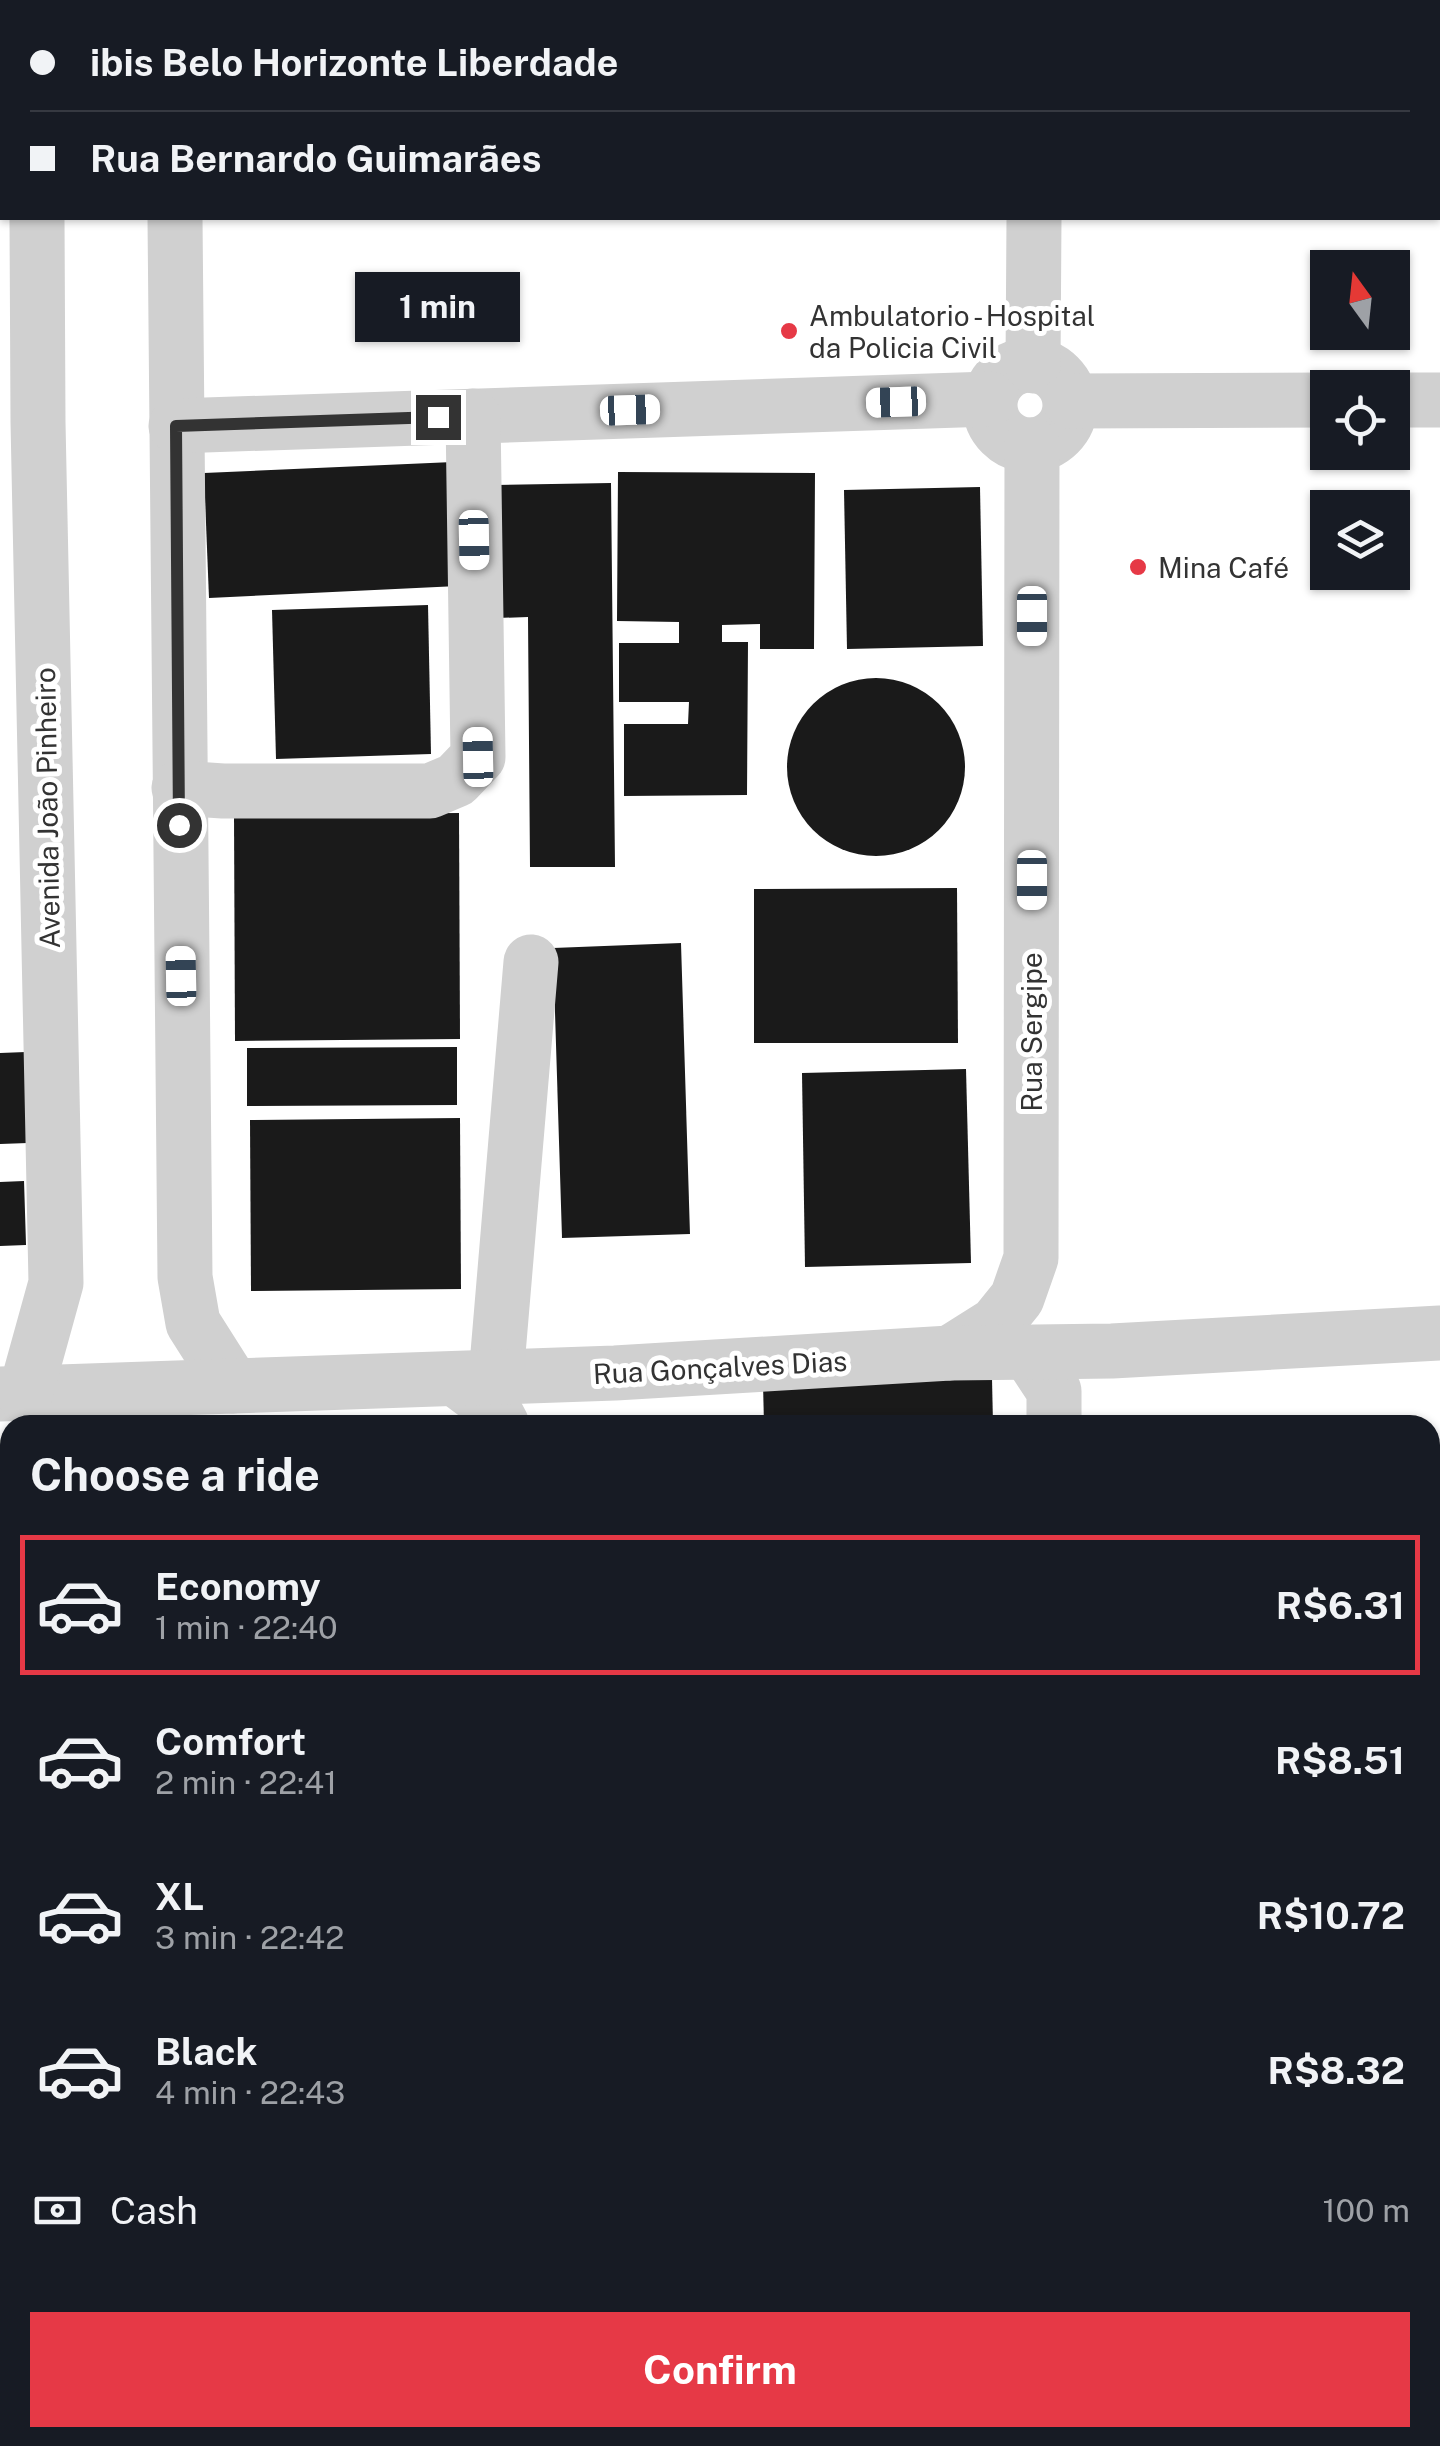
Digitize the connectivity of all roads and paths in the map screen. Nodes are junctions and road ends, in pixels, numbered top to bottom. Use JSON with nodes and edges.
{"nodes":[{"id":1,"x":37,"y":220,"type":"edge"},
{"id":2,"x":174,"y":220,"type":"edge"},
{"id":3,"x":1034,"y":220,"type":"edge"},
{"id":4,"x":1052,"y":383,"type":"junction"},
{"id":5,"x":990,"y":399,"type":"junction"},
{"id":6,"x":1310,"y":399,"type":"edge"},
{"id":7,"x":1410,"y":400,"type":"edge"},
{"id":8,"x":1440,"y":400,"type":"edge"},
{"id":9,"x":473,"y":416,"type":"junction"},
{"id":10,"x":19,"y":422,"type":"edge"},
{"id":11,"x":176,"y":426,"type":"junction"},
{"id":12,"x":1032,"y":445,"type":"junction"},
{"id":13,"x":179,"y":788,"type":"junction"},
{"id":14,"x":531,"y":962,"type":"dead end"},
{"id":15,"x":1031,"y":1258,"type":"junction"},
{"id":16,"x":1440,"y":1333,"type":"edge"},
{"id":17,"x":1112,"y":1351,"type":"junction"},
{"id":18,"x":950,"y":1353,"type":"junction"},
{"id":19,"x":1030,"y":1353,"type":"junction"},
{"id":20,"x":234,"y":1386,"type":"junction"},
{"id":21,"x":12,"y":1394,"type":"edge"},
{"id":22,"x":485,"y":1394,"type":"edge"},
{"id":23,"x":1054,"y":1415,"type":"edge"}],
"edges":[{"from":1,"to":10,"type":"street","name":"Avenida João Pinheiro"},
{"from":2,"to":11,"type":"street"},
{"from":3,"to":4,"type":"street"},
{"from":4,"to":5,"type":"street"},
{"from":4,"to":6,"type":"street"},
{"from":4,"to":12,"type":"street"},
{"from":5,"to":9,"type":"street"},
{"from":5,"to":12,"type":"street"},
{"from":7,"to":8,"type":"street"},
{"from":9,"to":11,"type":"street"},
{"from":9,"to":13,"type":"street"},
{"from":10,"to":21,"type":"street","name":"Avenida João Pinheiro"},
{"from":11,"to":13,"type":"street"},
{"from":12,"to":15,"type":"street","name":"Rua Sergipe"},
{"from":13,"to":20,"type":"street"},
{"from":14,"to":22,"type":"street"},
{"from":15,"to":17,"type":"street","name":"Rua Sergipe"},
{"from":15,"to":18,"type":"street","name":"Rua Sergipe"},
{"from":16,"to":17,"type":"street","name":"Rua Gonçalves Dias"},
{"from":17,"to":19,"type":"street","name":"Rua Gonçalves Dias"},
{"from":18,"to":19,"type":"street","name":"Rua Gonçalves Dias"},
{"from":18,"to":22,"type":"street","name":"Rua Gonçalves Dias"},
{"from":19,"to":23,"type":"street"},
{"from":20,"to":21,"type":"street","name":"Rua Gonçalves Dias"},
{"from":20,"to":22,"type":"street","name":"Rua Gonçalves Dias"}]}
